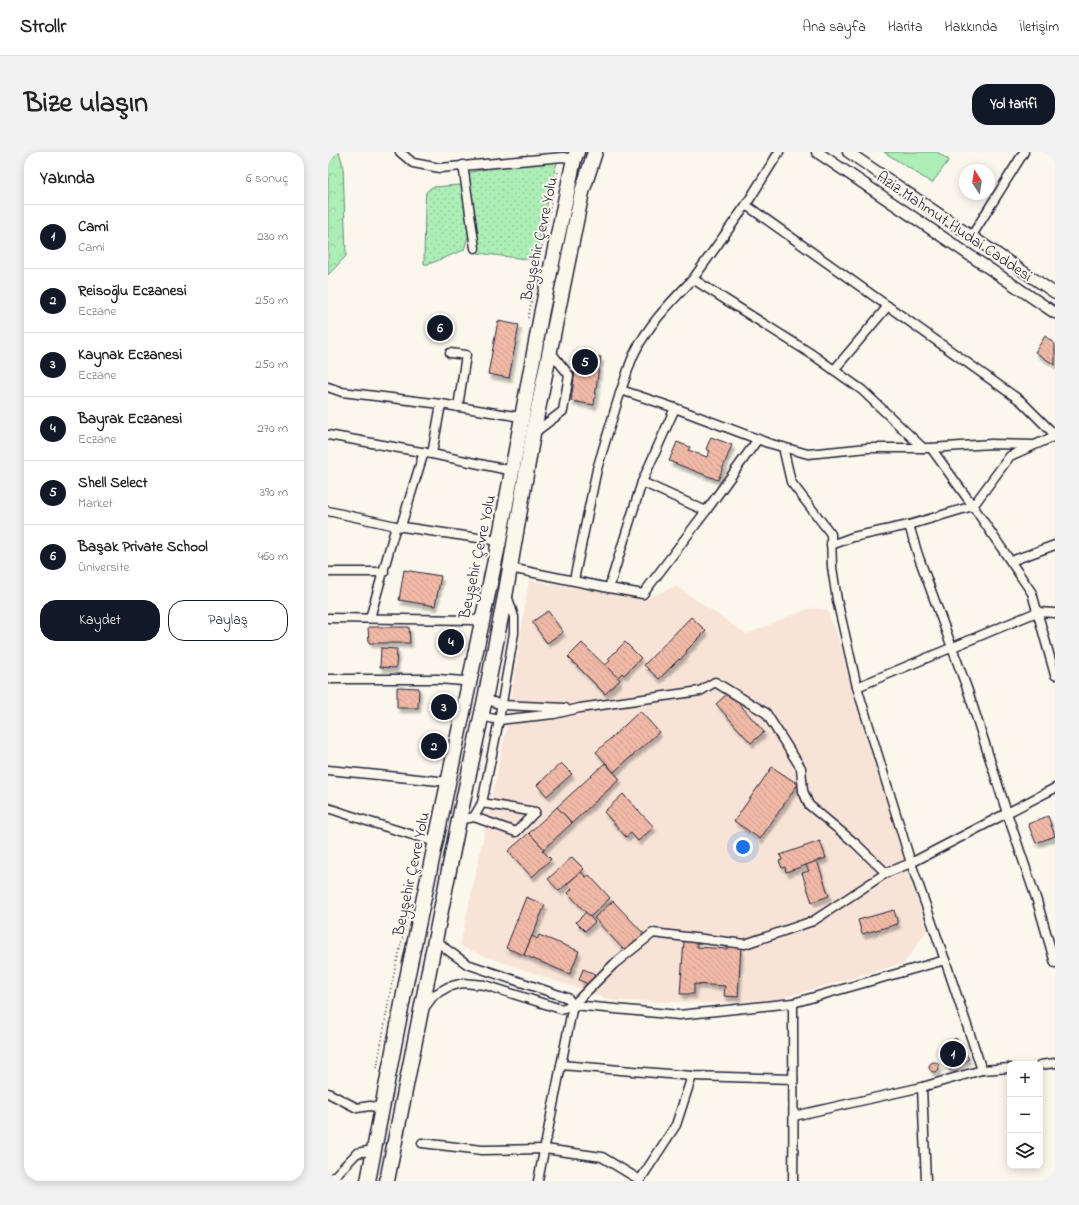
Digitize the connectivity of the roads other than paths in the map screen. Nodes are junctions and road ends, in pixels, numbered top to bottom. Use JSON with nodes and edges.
{"nodes":[{"id":1,"x":400,"y":152,"type":"edge"},
{"id":2,"x":595,"y":152,"type":"edge"},
{"id":3,"x":779,"y":152,"type":"edge"},
{"id":4,"x":817,"y":152,"type":"edge"},
{"id":5,"x":848,"y":152,"type":"edge"},
{"id":6,"x":1024,"y":152,"type":"edge"},
{"id":7,"x":575,"y":155,"type":"edge"},
{"id":8,"x":463,"y":165,"type":"junction"},
{"id":9,"x":746,"y":205,"type":"junction"},
{"id":10,"x":972,"y":237,"type":"junction"},
{"id":11,"x":475,"y":248,"type":"dead end"},
{"id":12,"x":693,"y":279,"type":"junction"},
{"id":13,"x":1055,"y":293,"type":"edge"},
{"id":14,"x":888,"y":306,"type":"junction"},
{"id":15,"x":1055,"y":313,"type":"edge"},
{"id":16,"x":550,"y":351,"type":"junction"},
{"id":17,"x":450,"y":353,"type":"dead end"},
{"id":18,"x":834,"y":370,"type":"junction"},
{"id":19,"x":328,"y":387,"type":"edge"},
{"id":20,"x":621,"y":390,"type":"junction"},
{"id":21,"x":441,"y":404,"type":"junction"},
{"id":22,"x":458,"y":407,"type":"junction"},
{"id":23,"x":675,"y":408,"type":"junction"},
{"id":24,"x":521,"y":417,"type":"junction"},
{"id":25,"x":533,"y":434,"type":"junction"},
{"id":26,"x":328,"y":435,"type":"edge"},
{"id":27,"x":1055,"y":436,"type":"edge"},
{"id":28,"x":758,"y":439,"type":"junction"},
{"id":29,"x":1035,"y":445,"type":"junction"},
{"id":30,"x":783,"y":447,"type":"junction"},
{"id":31,"x":927,"y":448,"type":"junction"},
{"id":32,"x":428,"y":453,"type":"junction"},
{"id":33,"x":513,"y":471,"type":"junction"},
{"id":34,"x":642,"y":482,"type":"junction"},
{"id":35,"x":973,"y":506,"type":"junction"},
{"id":36,"x":328,"y":511,"type":"edge"},
{"id":37,"x":706,"y":511,"type":"junction"},
{"id":38,"x":399,"y":526,"type":"junction"},
{"id":39,"x":909,"y":526,"type":"junction"},
{"id":40,"x":499,"y":541,"type":"junction"},
{"id":41,"x":831,"y":545,"type":"junction"},
{"id":42,"x":1055,"y":545,"type":"edge"},
{"id":43,"x":1011,"y":561,"type":"junction"},
{"id":44,"x":510,"y":568,"type":"junction"},
{"id":45,"x":328,"y":572,"type":"edge"},
{"id":46,"x":384,"y":572,"type":"junction"},
{"id":47,"x":574,"y":580,"type":"junction"},
{"id":48,"x":609,"y":588,"type":"junction"},
{"id":49,"x":506,"y":591,"type":"junction"},
{"id":50,"x":1037,"y":612,"type":"junction"},
{"id":51,"x":1055,"y":613,"type":"edge"},
{"id":52,"x":328,"y":618,"type":"edge"},
{"id":53,"x":370,"y":618,"type":"junction"},
{"id":54,"x":483,"y":618,"type":"junction"},
{"id":55,"x":952,"y":648,"type":"junction"},
{"id":56,"x":1055,"y":675,"type":"edge"},
{"id":57,"x":328,"y":679,"type":"edge"},
{"id":58,"x":470,"y":679,"type":"junction"},
{"id":59,"x":858,"y":687,"type":"junction"},
{"id":60,"x":485,"y":699,"type":"junction"},
{"id":61,"x":502,"y":705,"type":"junction"},
{"id":62,"x":580,"y":708,"type":"junction"},
{"id":63,"x":481,"y":716,"type":"junction"},
{"id":64,"x":499,"y":720,"type":"junction"},
{"id":65,"x":328,"y":770,"type":"edge"},
{"id":66,"x":449,"y":782,"type":"junction"},
{"id":67,"x":1055,"y":788,"type":"edge"},
{"id":68,"x":482,"y":803,"type":"junction"},
{"id":69,"x":328,"y":808,"type":"edge"},
{"id":70,"x":1007,"y":814,"type":"junction"},
{"id":71,"x":474,"y":817,"type":"junction"},
{"id":72,"x":459,"y":820,"type":"junction"},
{"id":73,"x":437,"y":839,"type":"junction"},
{"id":74,"x":911,"y":863,"type":"junction"},
{"id":75,"x":886,"y":873,"type":"junction"},
{"id":76,"x":436,"y":939,"type":"junction"},
{"id":77,"x":945,"y":960,"type":"junction"},
{"id":78,"x":1055,"y":963,"type":"edge"},
{"id":79,"x":793,"y":1003,"type":"junction"},
{"id":80,"x":573,"y":1005,"type":"junction"},
{"id":81,"x":421,"y":1013,"type":"junction"},
{"id":82,"x":1055,"y":1063,"type":"edge"},
{"id":83,"x":561,"y":1065,"type":"junction"},
{"id":84,"x":1043,"y":1065,"type":"edge"},
{"id":85,"x":1007,"y":1068,"type":"edge"},
{"id":86,"x":982,"y":1070,"type":"junction"},
{"id":87,"x":692,"y":1076,"type":"junction"},
{"id":88,"x":793,"y":1080,"type":"junction"},
{"id":89,"x":922,"y":1087,"type":"junction"},
{"id":90,"x":328,"y":1093,"type":"edge"},
{"id":91,"x":383,"y":1108,"type":"junction"},
{"id":92,"x":794,"y":1116,"type":"junction"},
{"id":93,"x":422,"y":1143,"type":"dead end"},
{"id":94,"x":545,"y":1149,"type":"junction"},
{"id":95,"x":373,"y":1150,"type":"junction"},
{"id":96,"x":642,"y":1180,"type":"edge"},
{"id":97,"x":330,"y":1181,"type":"edge"},
{"id":98,"x":368,"y":1181,"type":"edge"},
{"id":99,"x":387,"y":1181,"type":"edge"},
{"id":100,"x":538,"y":1181,"type":"edge"},
{"id":101,"x":793,"y":1181,"type":"edge"},
{"id":102,"x":926,"y":1181,"type":"edge"}],
"edges":[{"from":1,"to":8,"type":"street"},
{"from":2,"to":16,"type":"highway","name":"Beyşehir Çevre Yolu"},
{"from":3,"to":9,"type":"street"},
{"from":4,"to":15,"type":"street","name":"Aziz Mahmut Hudai Caddesi"},
{"from":5,"to":10,"type":"street","name":"Aziz Mahmut Hudai Caddesi"},
{"from":6,"to":10,"type":"street"},
{"from":7,"to":8,"type":"street"},
{"from":7,"to":24,"type":"highway","name":"Beyşehir Çevre Yolu"},
{"from":8,"to":11,"type":"street"},
{"from":9,"to":12,"type":"street"},
{"from":9,"to":14,"type":"street"},
{"from":10,"to":13,"type":"street","name":"Aziz Mahmut Hudai Caddesi"},
{"from":12,"to":18,"type":"street"},
{"from":12,"to":20,"type":"street"},
{"from":14,"to":18,"type":"street"},
{"from":14,"to":27,"type":"street"},
{"from":16,"to":25,"type":"highway","name":"Beyşehir Çevre Yolu"},
{"from":16,"to":25,"type":"street"},
{"from":17,"to":22,"type":"street"},
{"from":18,"to":31,"type":"street"},
{"from":19,"to":21,"type":"street"},
{"from":20,"to":23,"type":"street"},
{"from":20,"to":47,"type":"street"},
{"from":21,"to":22,"type":"street"},
{"from":21,"to":32,"type":"street"},
{"from":22,"to":24,"type":"street"},
{"from":23,"to":28,"type":"street"},
{"from":23,"to":34,"type":"street"},
{"from":24,"to":33,"type":"highway","name":"Beyşehir Çevre Yolu"},
{"from":25,"to":44,"type":"highway","name":"Beyşehir Çevre Yolu"},
{"from":26,"to":32,"type":"street"},
{"from":27,"to":29,"type":"street"},
{"from":28,"to":30,"type":"street"},
{"from":28,"to":37,"type":"street"},
{"from":29,"to":31,"type":"street"},
{"from":29,"to":35,"type":"street"},
{"from":30,"to":31,"type":"street"},
{"from":30,"to":41,"type":"street"},
{"from":31,"to":35,"type":"street"},
{"from":32,"to":33,"type":"street"},
{"from":32,"to":38,"type":"street"},
{"from":33,"to":40,"type":"highway","name":"Beyşehir Çevre Yolu"},
{"from":34,"to":37,"type":"street"},
{"from":34,"to":48,"type":"street"},
{"from":35,"to":39,"type":"street"},
{"from":35,"to":43,"type":"street"},
{"from":36,"to":38,"type":"street"},
{"from":37,"to":48,"type":"street"},
{"from":38,"to":40,"type":"street"},
{"from":38,"to":46,"type":"street"},
{"from":39,"to":41,"type":"street"},
{"from":39,"to":55,"type":"street"},
{"from":40,"to":54,"type":"highway","name":"Beyşehir Çevre Yolu"},
{"from":41,"to":59,"type":"street"},
{"from":42,"to":43,"type":"street"},
{"from":43,"to":50,"type":"street"},
{"from":44,"to":47,"type":"street"},
{"from":44,"to":49,"type":"highway","name":"Beyşehir Çevre Yolu"},
{"from":45,"to":46,"type":"street"},
{"from":46,"to":53,"type":"street"},
{"from":47,"to":48,"type":"street"},
{"from":49,"to":60,"type":"highway","name":"Beyşehir Çevre Yolu"},
{"from":49,"to":61,"type":"street"},
{"from":50,"to":51,"type":"street"},
{"from":50,"to":55,"type":"street"},
{"from":50,"to":56,"type":"street"},
{"from":52,"to":53,"type":"street"},
{"from":53,"to":54,"type":"street"},
{"from":54,"to":58,"type":"highway","name":"Beyşehir Çevre Yolu"},
{"from":55,"to":59,"type":"street"},
{"from":55,"to":70,"type":"street"},
{"from":57,"to":58,"type":"street"},
{"from":58,"to":66,"type":"highway","name":"Beyşehir Çevre Yolu"},
{"from":59,"to":74,"type":"street"},
{"from":60,"to":61,"type":"street"},
{"from":60,"to":63,"type":"highway","name":"Beyşehir Çevre Yolu"},
{"from":61,"to":62,"type":"street"},
{"from":61,"to":64,"type":"street"},
{"from":62,"to":64,"type":"street"},
{"from":62,"to":75,"type":"street"},
{"from":63,"to":64,"type":"street"},
{"from":63,"to":72,"type":"highway","name":"Beyşehir Çevre Yolu"},
{"from":64,"to":68,"type":"street"},
{"from":65,"to":66,"type":"street"},
{"from":66,"to":73,"type":"highway","name":"Beyşehir Çevre Yolu"},
{"from":67,"to":70,"type":"street"},
{"from":68,"to":71,"type":"street"},
{"from":68,"to":71,"type":"street"},
{"from":69,"to":73,"type":"street"},
{"from":70,"to":74,"type":"street"},
{"from":70,"to":78,"type":"street"},
{"from":71,"to":72,"type":"street"},
{"from":72,"to":76,"type":"highway","name":"Beyşehir Çevre Yolu"},
{"from":73,"to":91,"type":"highway","name":"Beyşehir Çevre Yolu"},
{"from":74,"to":75,"type":"street"},
{"from":74,"to":77,"type":"street"},
{"from":75,"to":80,"type":"street"},
{"from":76,"to":80,"type":"street"},
{"from":76,"to":81,"type":"highway","name":"Beyşehir Çevre Yolu"},
{"from":77,"to":79,"type":"street"},
{"from":77,"to":86,"type":"street"},
{"from":79,"to":80,"type":"street"},
{"from":79,"to":88,"type":"street"},
{"from":80,"to":81,"type":"street"},
{"from":80,"to":83,"type":"street"},
{"from":81,"to":99,"type":"highway","name":"Beyşehir Çevre Yolu"},
{"from":82,"to":84,"type":"street"},
{"from":83,"to":87,"type":"street"},
{"from":83,"to":94,"type":"street"},
{"from":85,"to":86,"type":"street"},
{"from":86,"to":89,"type":"street"},
{"from":87,"to":88,"type":"street"},
{"from":87,"to":96,"type":"street"},
{"from":88,"to":92,"type":"street"},
{"from":89,"to":92,"type":"street"},
{"from":89,"to":102,"type":"street"},
{"from":90,"to":91,"type":"street"},
{"from":91,"to":95,"type":"highway","name":"Beyşehir Çevre Yolu"},
{"from":92,"to":101,"type":"street"},
{"from":93,"to":94,"type":"street"},
{"from":94,"to":96,"type":"street"},
{"from":94,"to":100,"type":"street"},
{"from":95,"to":97,"type":"street"},
{"from":95,"to":98,"type":"highway","name":"Beyşehir Çevre Yolu"}]}
